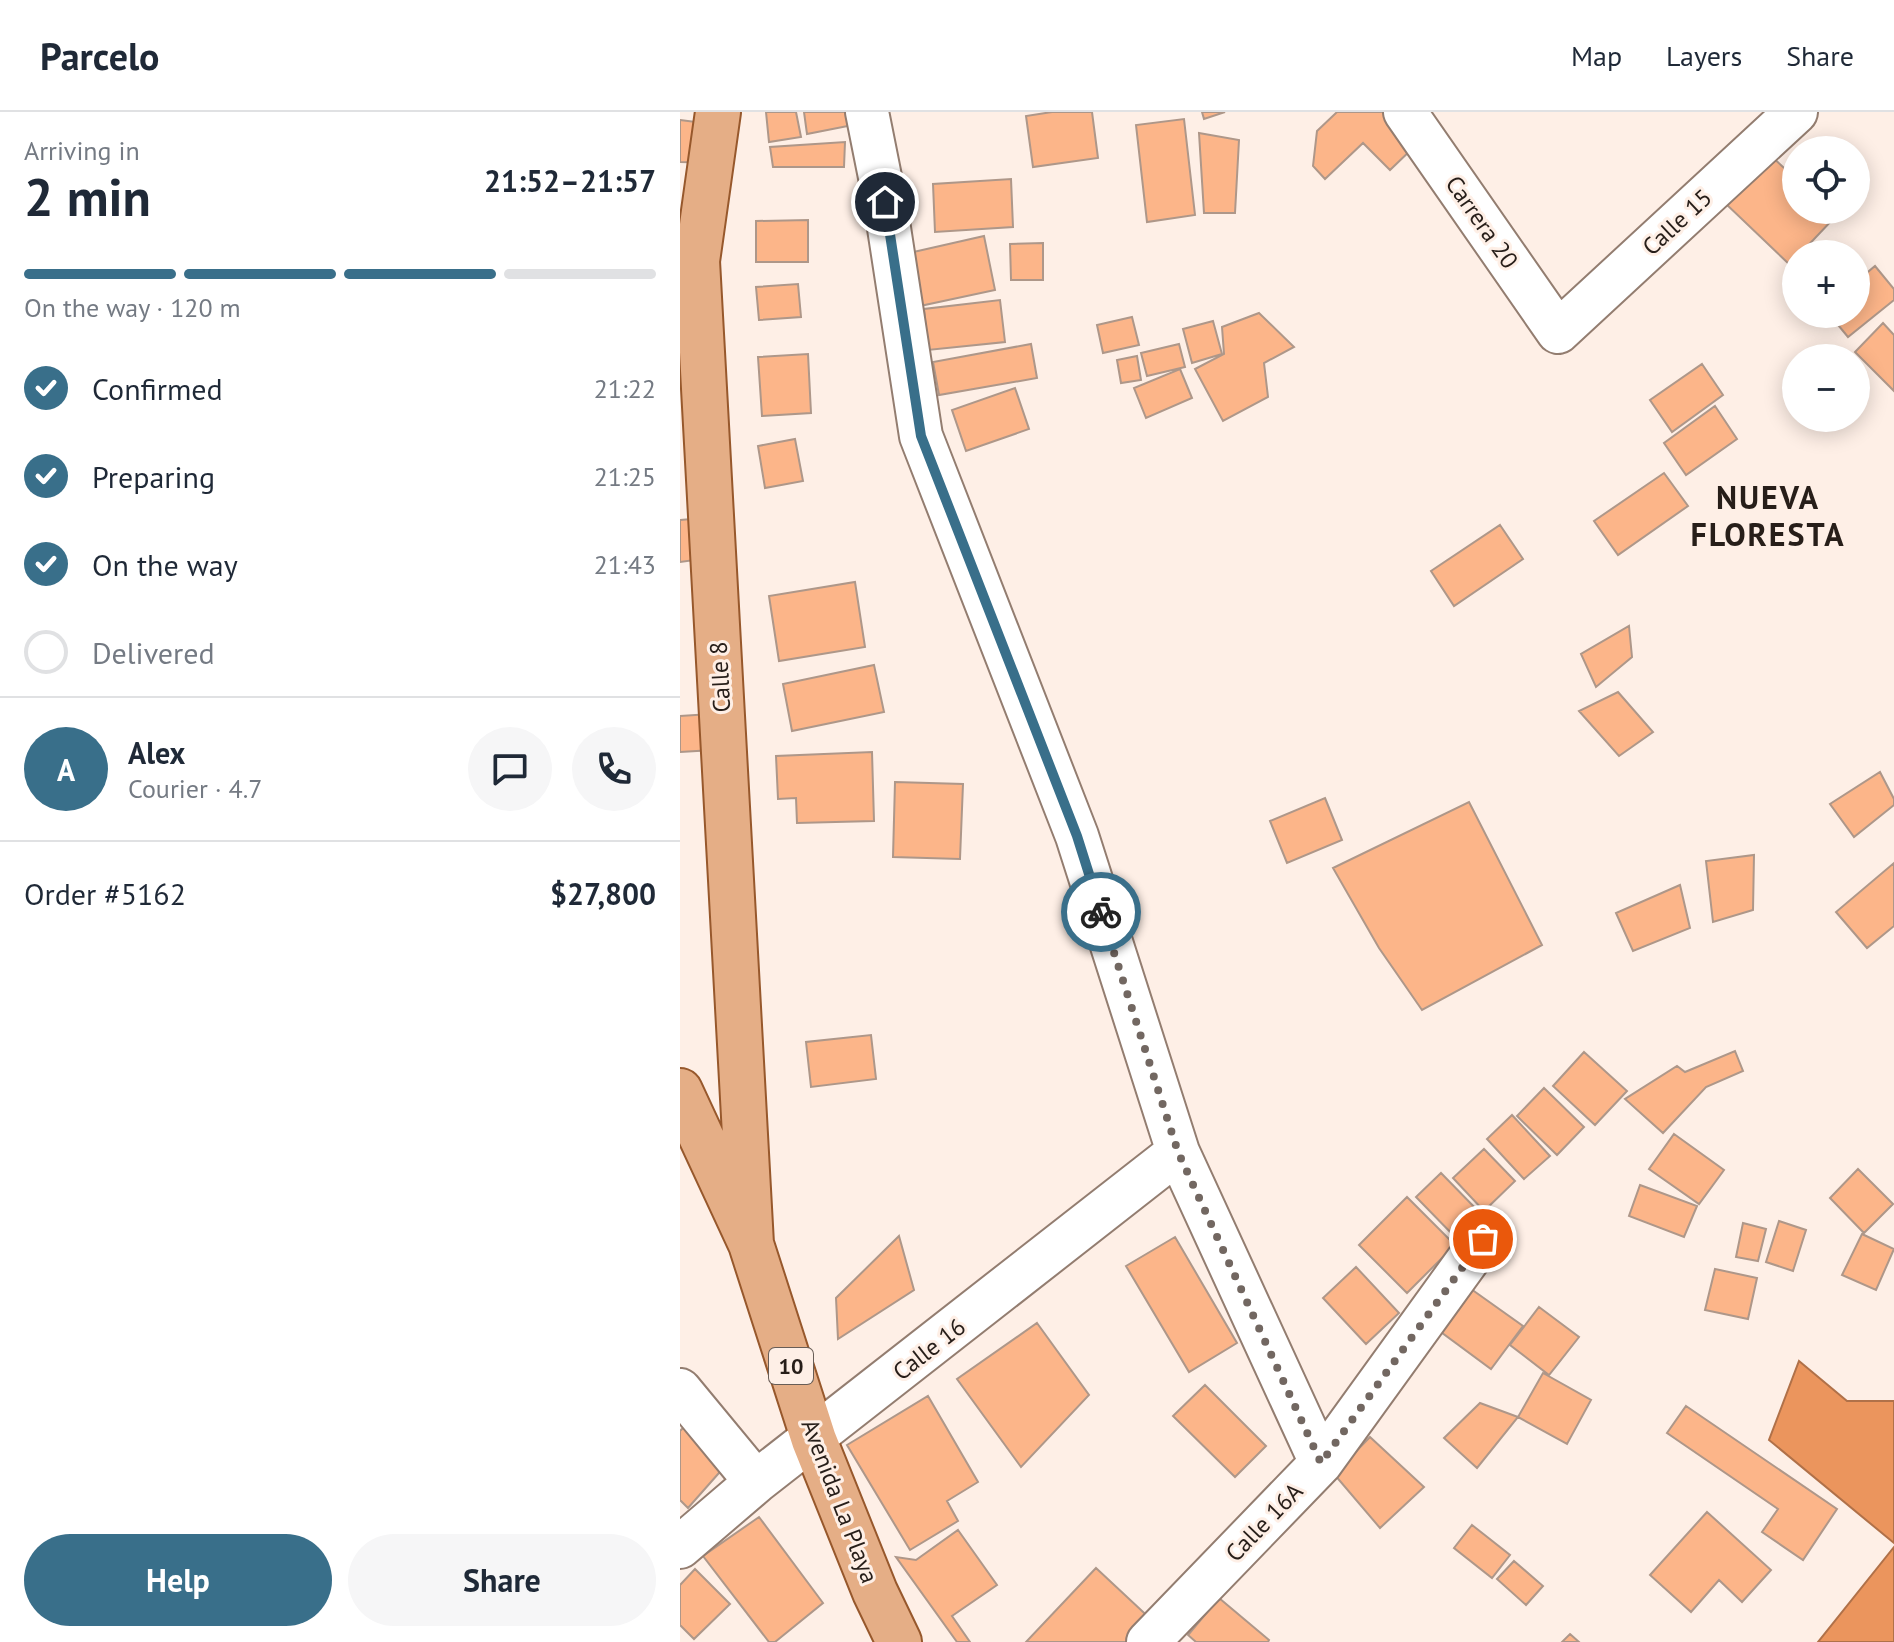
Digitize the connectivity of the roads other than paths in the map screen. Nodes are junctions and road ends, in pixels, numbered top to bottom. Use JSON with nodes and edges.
{"nodes":[{"id":1,"x":718,"y":112,"type":"edge"},
{"id":2,"x":867,"y":112,"type":"edge"},
{"id":3,"x":1405,"y":112,"type":"edge"},
{"id":4,"x":1796,"y":112,"type":"edge"},
{"id":5,"x":688,"y":260,"type":"edge"},
{"id":6,"x":1558,"y":332,"type":"joint"},
{"id":7,"x":680,"y":1091,"type":"edge"},
{"id":8,"x":1178,"y":1152,"type":"junction"},
{"id":9,"x":1483,"y":1239,"type":"dead end"},
{"id":10,"x":751,"y":1244,"type":"junction"},
{"id":11,"x":680,"y":1390,"type":"edge"},
{"id":12,"x":814,"y":1440,"type":"junction"},
{"id":13,"x":1321,"y":1463,"type":"junction"},
{"id":14,"x":756,"y":1482,"type":"junction"},
{"id":15,"x":680,"y":1547,"type":"edge"},
{"id":16,"x":899,"y":1642,"type":"edge"},
{"id":17,"x":1148,"y":1642,"type":"edge"}],
"edges":[{"from":1,"to":5,"type":"main road","name":"Calle 8"},
{"from":2,"to":8,"type":"street"},
{"from":3,"to":6,"type":"street","name":"Carrera 20"},
{"from":4,"to":6,"type":"street","name":"Calle 15"},
{"from":5,"to":10,"type":"main road","name":"Calle 8"},
{"from":7,"to":10,"type":"main road","name":"Avenida La Playa","number":"10"},
{"from":8,"to":12,"type":"street","name":"Calle 16"},
{"from":8,"to":13,"type":"street"},
{"from":9,"to":13,"type":"street","name":"Calle 16A"},
{"from":10,"to":12,"type":"main road","name":"Avenida La Playa","number":"10"},
{"from":11,"to":14,"type":"street"},
{"from":12,"to":14,"type":"street","name":"Calle 16"},
{"from":12,"to":16,"type":"main road","name":"Avenida La Playa","number":"10"},
{"from":13,"to":17,"type":"street","name":"Calle 16A"},
{"from":14,"to":15,"type":"street","name":"Calle 16"}]}
